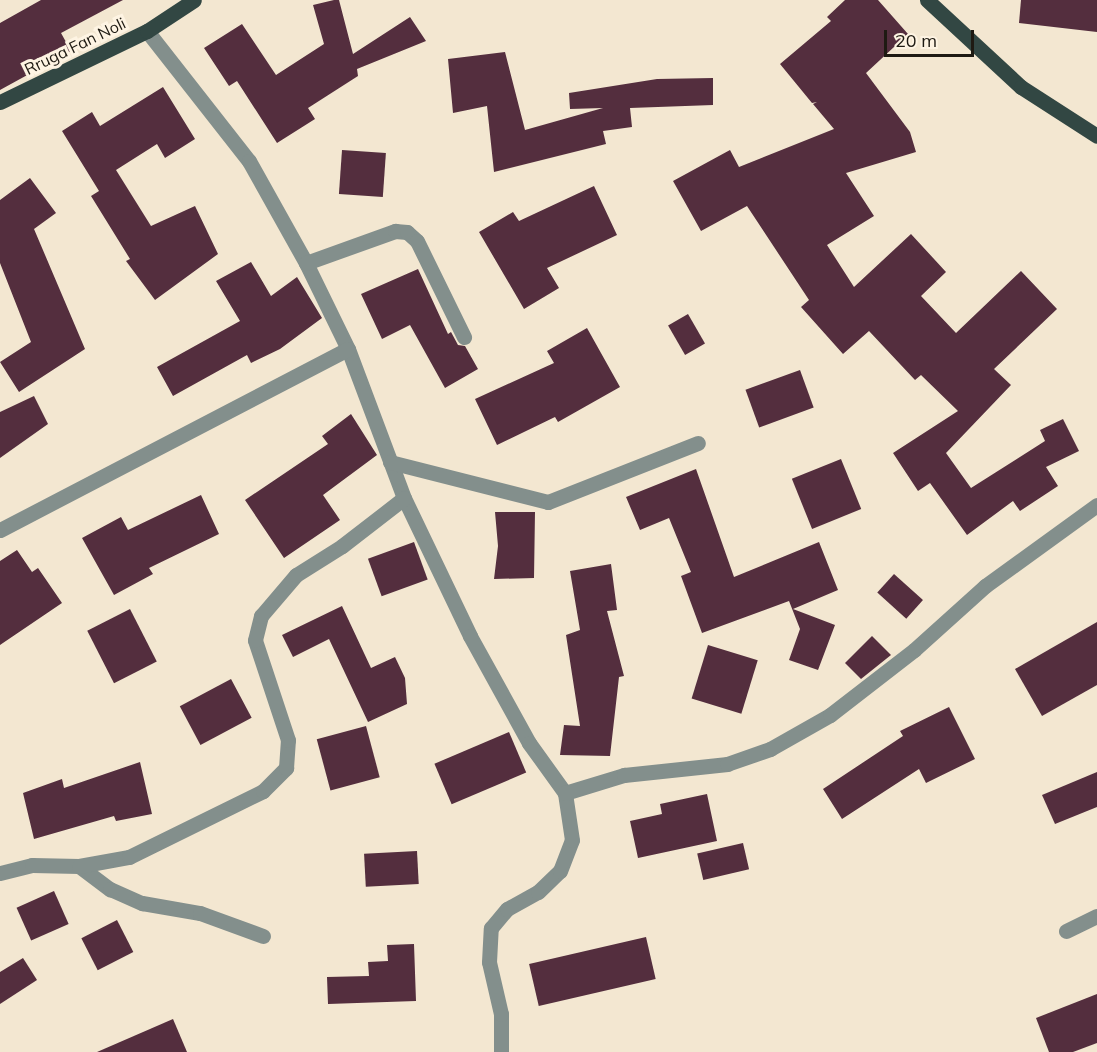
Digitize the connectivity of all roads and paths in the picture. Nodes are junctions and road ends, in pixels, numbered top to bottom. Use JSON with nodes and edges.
{"nodes":[{"id":1,"x":194,"y":0,"type":"edge"},
{"id":2,"x":927,"y":0,"type":"edge"},
{"id":3,"x":147,"y":31,"type":"junction"},
{"id":4,"x":0,"y":102,"type":"edge"},
{"id":5,"x":1097,"y":136,"type":"edge"},
{"id":6,"x":306,"y":263,"type":"junction"},
{"id":7,"x":464,"y":337,"type":"dead end"},
{"id":8,"x":348,"y":349,"type":"junction"},
{"id":9,"x":698,"y":443,"type":"dead end"},
{"id":10,"x":390,"y":462,"type":"junction"},
{"id":11,"x":404,"y":498,"type":"junction"},
{"id":12,"x":1097,"y":505,"type":"edge"},
{"id":13,"x":0,"y":530,"type":"edge"},
{"id":14,"x":565,"y":793,"type":"junction"},
{"id":15,"x":79,"y":866,"type":"junction"},
{"id":16,"x":0,"y":873,"type":"edge"},
{"id":17,"x":1097,"y":916,"type":"edge"},
{"id":18,"x":1066,"y":931,"type":"dead end"},
{"id":19,"x":263,"y":936,"type":"dead end"},
{"id":20,"x":501,"y":1052,"type":"edge"}],
"edges":[{"from":1,"to":3,"type":"main road","name":"Rruga Fan Noli"},
{"from":2,"to":5,"type":"main road"},
{"from":3,"to":4,"type":"main road","name":"Rruga Fan Noli"},
{"from":3,"to":6,"type":"street"},
{"from":6,"to":7,"type":"street"},
{"from":6,"to":8,"type":"street"},
{"from":8,"to":10,"type":"street"},
{"from":8,"to":13,"type":"street"},
{"from":9,"to":10,"type":"street"},
{"from":10,"to":11,"type":"street"},
{"from":11,"to":14,"type":"street"},
{"from":11,"to":15,"type":"street"},
{"from":12,"to":14,"type":"street"},
{"from":14,"to":20,"type":"street"},
{"from":15,"to":16,"type":"street"},
{"from":15,"to":19,"type":"street"},
{"from":17,"to":18,"type":"street"}]}
